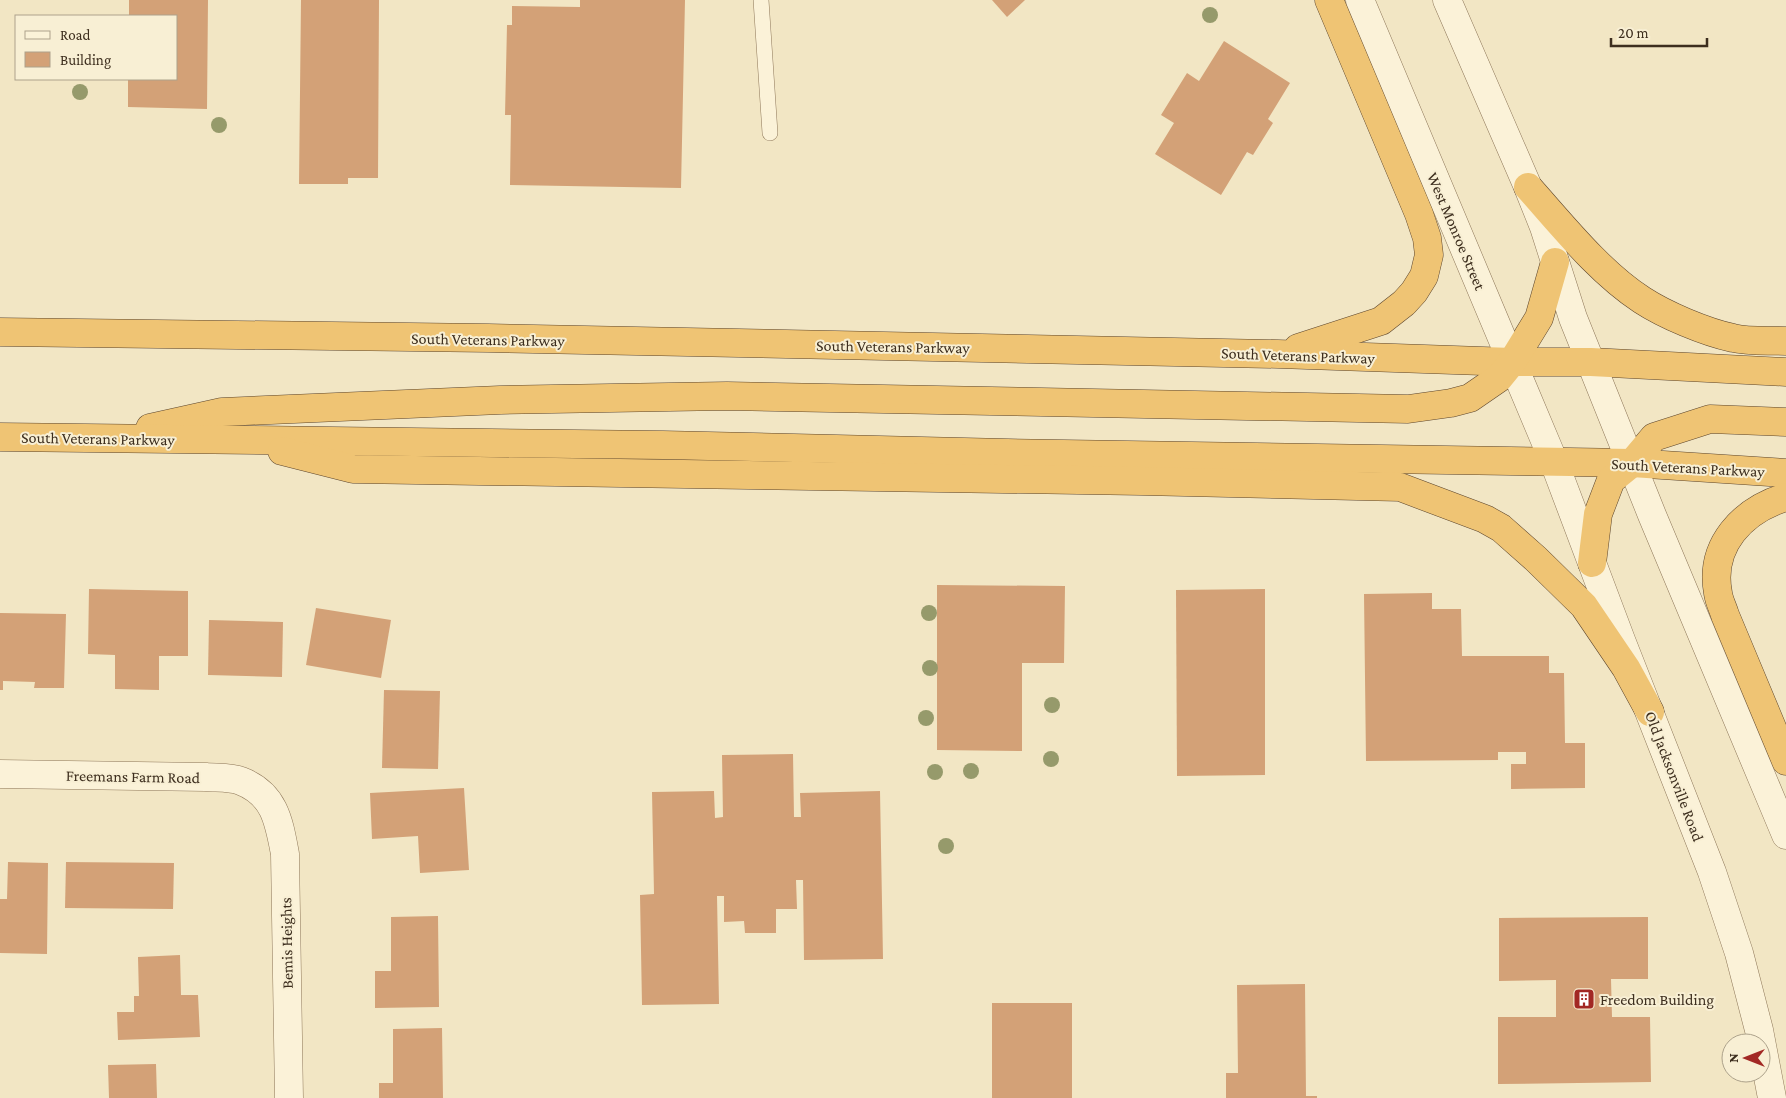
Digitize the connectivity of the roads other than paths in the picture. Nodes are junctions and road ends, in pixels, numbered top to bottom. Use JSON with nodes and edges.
{"nodes":[{"id":1,"x":761,"y":0,"type":"edge"},
{"id":2,"x":1329,"y":0,"type":"edge"},
{"id":3,"x":1360,"y":0,"type":"edge"},
{"id":4,"x":1447,"y":0,"type":"edge"},
{"id":5,"x":770,"y":134,"type":"dead end"},
{"id":6,"x":1528,"y":187,"type":"junction"},
{"id":7,"x":1555,"y":262,"type":"junction"},
{"id":8,"x":0,"y":332,"type":"edge"},
{"id":9,"x":1786,"y":341,"type":"edge"},
{"id":10,"x":1278,"y":354,"type":"junction"},
{"id":11,"x":1512,"y":362,"type":"junction"},
{"id":12,"x":1591,"y":362,"type":"junction"},
{"id":13,"x":1786,"y":372,"type":"edge"},
{"id":14,"x":1786,"y":422,"type":"edge"},
{"id":15,"x":0,"y":436,"type":"edge"},
{"id":16,"x":102,"y":438,"type":"junction"},
{"id":17,"x":237,"y":440,"type":"junction"},
{"id":18,"x":1554,"y":462,"type":"junction"},
{"id":19,"x":1632,"y":464,"type":"junction"},
{"id":20,"x":1786,"y":473,"type":"edge"},
{"id":21,"x":1786,"y":497,"type":"edge"},
{"id":22,"x":1592,"y":563,"type":"junction"},
{"id":23,"x":1650,"y":712,"type":"junction"},
{"id":24,"x":1786,"y":761,"type":"edge"},
{"id":25,"x":0,"y":774,"type":"edge"},
{"id":26,"x":262,"y":793,"type":"joint"},
{"id":27,"x":1786,"y":835,"type":"edge"},
{"id":28,"x":289,"y":1098,"type":"edge"},
{"id":29,"x":1772,"y":1098,"type":"edge"}],
"edges":[{"from":1,"to":5,"type":"lane"},
{"from":2,"to":10,"type":"highway"},
{"from":3,"to":11,"type":"street","name":"West Monroe Street"},
{"from":4,"to":6,"type":"street"},
{"from":6,"to":7,"type":"street"},
{"from":6,"to":9,"type":"highway"},
{"from":7,"to":11,"type":"highway"},
{"from":7,"to":12,"type":"street"},
{"from":8,"to":10,"type":"highway","name":"South Veterans Parkway"},
{"from":10,"to":11,"type":"highway","name":"South Veterans Parkway"},
{"from":11,"to":12,"type":"highway","name":"South Veterans Parkway"},
{"from":11,"to":16,"type":"highway"},
{"from":11,"to":18,"type":"street","name":"West Monroe Street"},
{"from":12,"to":13,"type":"highway","name":"South Veterans Parkway"},
{"from":12,"to":19,"type":"street"},
{"from":14,"to":19,"type":"highway"},
{"from":15,"to":16,"type":"highway","name":"South Veterans Parkway"},
{"from":16,"to":17,"type":"highway","name":"South Veterans Parkway"},
{"from":17,"to":18,"type":"highway","name":"South Veterans Parkway"},
{"from":17,"to":23,"type":"highway"},
{"from":18,"to":19,"type":"highway","name":"South Veterans Parkway"},
{"from":18,"to":22,"type":"street","name":"Old Jacksonville Road"},
{"from":19,"to":20,"type":"highway","name":"South Veterans Parkway"},
{"from":19,"to":22,"type":"highway"},
{"from":19,"to":27,"type":"street"},
{"from":21,"to":24,"type":"highway"},
{"from":22,"to":23,"type":"street","name":"Old Jacksonville Road"},
{"from":23,"to":29,"type":"street","name":"Old Jacksonville Road"},
{"from":25,"to":26,"type":"street","name":"Freemans Farm Road"},
{"from":26,"to":28,"type":"street","name":"Bemis Heights"}]}
